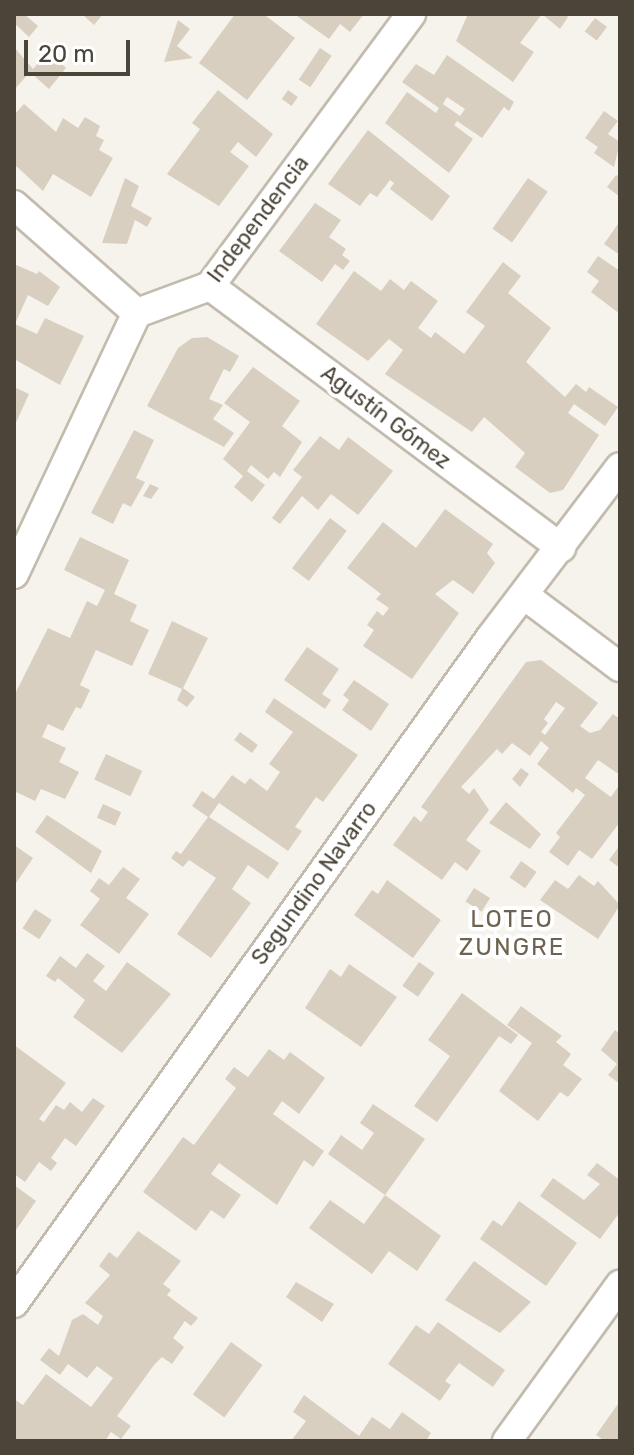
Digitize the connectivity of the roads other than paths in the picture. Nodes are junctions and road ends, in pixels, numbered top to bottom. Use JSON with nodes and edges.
{"nodes":[{"id":1,"x":411,"y":14,"type":"edge"},
{"id":2,"x":14,"y":205,"type":"edge"},
{"id":3,"x":210,"y":286,"type":"junction"},
{"id":4,"x":137,"y":313,"type":"junction"},
{"id":5,"x":620,"y":467,"type":"edge"},
{"id":6,"x":561,"y":548,"type":"junction"},
{"id":7,"x":14,"y":574,"type":"edge"},
{"id":8,"x":524,"y":595,"type":"junction"},
{"id":9,"x":620,"y":667,"type":"edge"},
{"id":10,"x":620,"y":1285,"type":"edge"},
{"id":11,"x":14,"y":1303,"type":"edge"},
{"id":12,"x":507,"y":1441,"type":"edge"}],
"edges":[{"from":1,"to":3,"type":"street","name":"Independencia"},
{"from":2,"to":4,"type":"street"},
{"from":3,"to":4,"type":"street","name":"Independencia"},
{"from":3,"to":6,"type":"street","name":"Agustín Gómez"},
{"from":4,"to":7,"type":"street"},
{"from":5,"to":6,"type":"street","name":"Segundino Navarro"},
{"from":6,"to":8,"type":"street","name":"Segundino Navarro"},
{"from":8,"to":9,"type":"street"},
{"from":8,"to":11,"type":"street","name":"Segundino Navarro"},
{"from":10,"to":12,"type":"street"}]}
